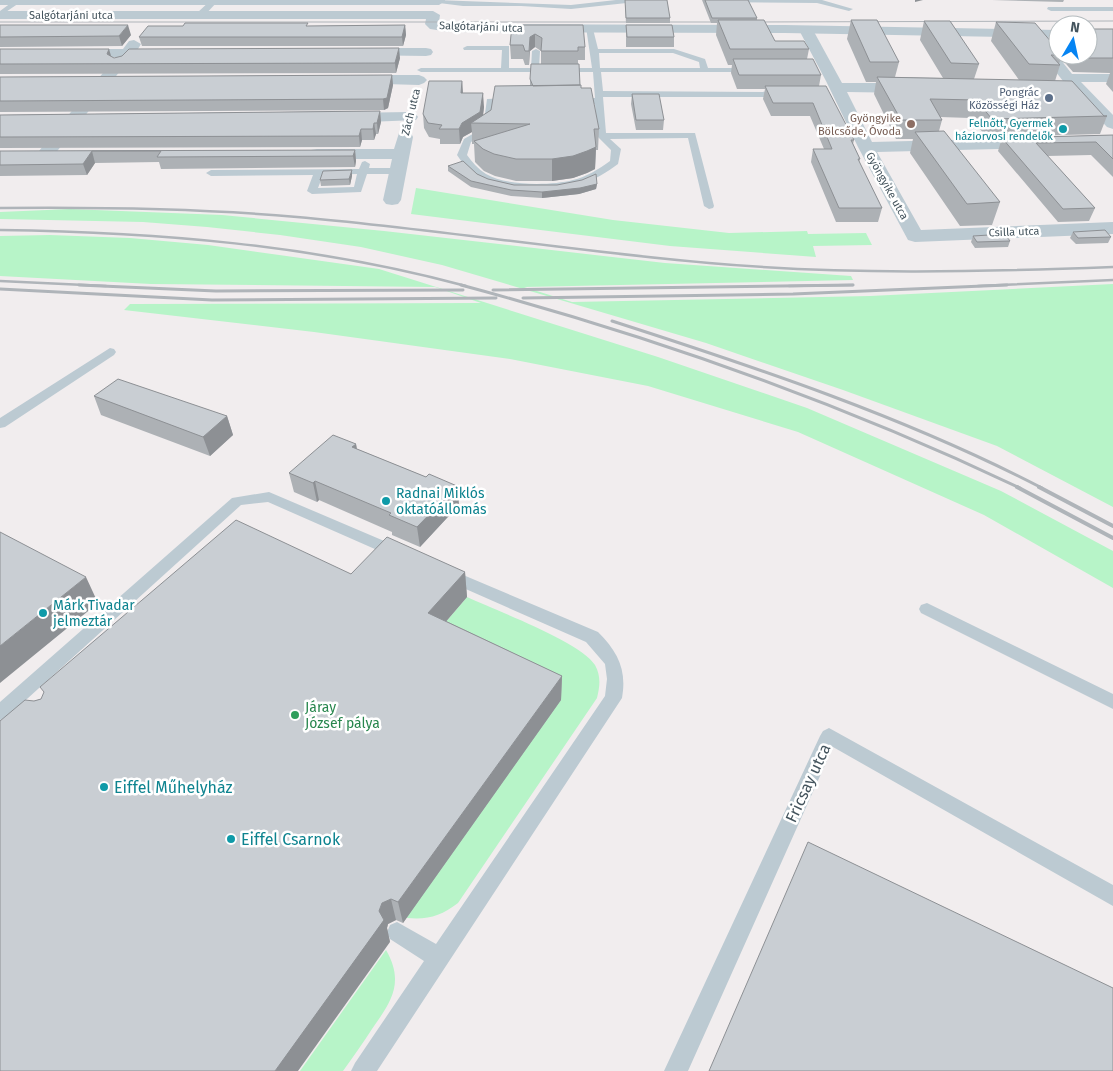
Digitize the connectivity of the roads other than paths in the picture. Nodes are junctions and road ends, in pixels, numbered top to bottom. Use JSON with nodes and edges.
{"nodes":[{"id":1,"x":458,"y":0,"type":"edge"},
{"id":2,"x":565,"y":0,"type":"edge"},
{"id":3,"x":636,"y":0,"type":"edge"},
{"id":4,"x":710,"y":0,"type":"edge"},
{"id":5,"x":816,"y":0,"type":"edge"},
{"id":6,"x":1063,"y":0,"type":"edge"},
{"id":7,"x":0,"y":1,"type":"edge"},
{"id":8,"x":20,"y":1,"type":"edge"},
{"id":9,"x":217,"y":1,"type":"edge"},
{"id":10,"x":316,"y":1,"type":"edge"},
{"id":11,"x":440,"y":1,"type":"edge"},
{"id":12,"x":802,"y":1,"type":"edge"},
{"id":13,"x":521,"y":4,"type":"junction"},
{"id":14,"x":849,"y":9,"type":"dead end"},
{"id":15,"x":1113,"y":9,"type":"edge"},
{"id":16,"x":0,"y":15,"type":"edge"},
{"id":17,"x":200,"y":15,"type":"junction"},
{"id":18,"x":308,"y":15,"type":"junction"},
{"id":19,"x":436,"y":21,"type":"junction"},
{"id":20,"x":590,"y":30,"type":"junction"},
{"id":21,"x":806,"y":30,"type":"junction"},
{"id":22,"x":1032,"y":33,"type":"junction"},
{"id":23,"x":142,"y":34,"type":"edge"},
{"id":24,"x":1048,"y":34,"type":"edge"},
{"id":25,"x":467,"y":48,"type":"dead end"},
{"id":26,"x":536,"y":50,"type":"edge"},
{"id":27,"x":595,"y":51,"type":"junction"},
{"id":28,"x":346,"y":52,"type":"edge"},
{"id":29,"x":426,"y":52,"type":"junction"},
{"id":30,"x":0,"y":53,"type":"edge"},
{"id":31,"x":127,"y":53,"type":"junction"},
{"id":32,"x":177,"y":53,"type":"edge"},
{"id":33,"x":505,"y":70,"type":"junction"},
{"id":34,"x":535,"y":70,"type":"junction"},
{"id":35,"x":596,"y":70,"type":"junction"},
{"id":36,"x":705,"y":70,"type":"junction"},
{"id":37,"x":762,"y":70,"type":"edge"},
{"id":38,"x":1113,"y":78,"type":"edge"},
{"id":39,"x":336,"y":80,"type":"edge"},
{"id":40,"x":85,"y":81,"type":"edge"},
{"id":41,"x":104,"y":81,"type":"junction"},
{"id":42,"x":124,"y":81,"type":"edge"},
{"id":43,"x":1065,"y":84,"type":"junction"},
{"id":44,"x":924,"y":89,"type":"edge"},
{"id":45,"x":416,"y":92,"type":"junction"},
{"id":46,"x":836,"y":92,"type":"junction"},
{"id":47,"x":796,"y":94,"type":"edge"},
{"id":48,"x":599,"y":98,"type":"junction"},
{"id":49,"x":561,"y":101,"type":"edge"},
{"id":50,"x":524,"y":102,"type":"edge"},
{"id":51,"x":331,"y":118,"type":"edge"},
{"id":52,"x":56,"y":119,"type":"edge"},
{"id":53,"x":74,"y":119,"type":"junction"},
{"id":54,"x":94,"y":119,"type":"edge"},
{"id":55,"x":1113,"y":124,"type":"edge"},
{"id":56,"x":602,"y":136,"type":"junction"},
{"id":57,"x":1113,"y":141,"type":"edge"},
{"id":58,"x":866,"y":148,"type":"junction"},
{"id":59,"x":302,"y":154,"type":"edge"},
{"id":60,"x":401,"y":154,"type":"junction"},
{"id":61,"x":27,"y":155,"type":"edge"},
{"id":62,"x":44,"y":155,"type":"junction"},
{"id":63,"x":64,"y":155,"type":"edge"},
{"id":64,"x":365,"y":167,"type":"junction"},
{"id":65,"x":398,"y":171,"type":"junction"},
{"id":66,"x":211,"y":172,"type":"dead end"},
{"id":67,"x":319,"y":172,"type":"junction"},
{"id":68,"x":392,"y":200,"type":"dead end"},
{"id":69,"x":709,"y":206,"type":"dead end"},
{"id":70,"x":1113,"y":228,"type":"edge"},
{"id":71,"x":915,"y":236,"type":"joint"},
{"id":72,"x":110,"y":352,"type":"dead end"},
{"id":73,"x":0,"y":424,"type":"edge"},
{"id":74,"x":413,"y":560,"type":"edge"},
{"id":75,"x":431,"y":567,"type":"edge"},
{"id":76,"x":928,"y":609,"type":"dead end"},
{"id":77,"x":17,"y":699,"type":"junction"},
{"id":78,"x":1113,"y":702,"type":"edge"},
{"id":79,"x":32,"y":708,"type":"edge"},
{"id":80,"x":0,"y":713,"type":"edge"},
{"id":81,"x":1113,"y":896,"type":"edge"},
{"id":82,"x":397,"y":932,"type":"dead end"},
{"id":83,"x":439,"y":958,"type":"junction"},
{"id":84,"x":363,"y":1071,"type":"edge"},
{"id":85,"x":676,"y":1071,"type":"edge"}],
"edges":[{"from":1,"to":11,"type":"lane"},
{"from":2,"to":13,"type":"lane"},
{"from":3,"to":13,"type":"lane"},
{"from":4,"to":12,"type":"lane"},
{"from":5,"to":12,"type":"lane"},
{"from":5,"to":14,"type":"lane"},
{"from":6,"to":15,"type":"lane"},
{"from":7,"to":8,"type":"street","name":"Salgótarjáni utca"},
{"from":8,"to":9,"type":"street","name":"Salgótarjáni utca"},
{"from":8,"to":16,"type":"lane"},
{"from":9,"to":10,"type":"street","name":"Salgótarjáni utca"},
{"from":9,"to":17,"type":"lane"},
{"from":10,"to":11,"type":"street","name":"Salgótarjáni utca"},
{"from":10,"to":18,"type":"lane"},
{"from":11,"to":13,"type":"lane"},
{"from":11,"to":19,"type":"street","name":"Zách utca"},
{"from":16,"to":17,"type":"street","name":"Salgótarjáni utca"},
{"from":17,"to":18,"type":"street","name":"Salgótarjáni utca"},
{"from":18,"to":19,"type":"street","name":"Salgótarjáni utca"},
{"from":19,"to":20,"type":"street","name":"Salgótarjáni utca"},
{"from":19,"to":29,"type":"street","name":"Zách utca"},
{"from":20,"to":21,"type":"street","name":"Salgótarjáni utca"},
{"from":20,"to":27,"type":"lane"},
{"from":21,"to":22,"type":"street","name":"Salgótarjáni utca"},
{"from":21,"to":46,"type":"street","name":"Gyöngyike utca"},
{"from":22,"to":24,"type":"street","name":"Salgótarjáni utca"},
{"from":22,"to":43,"type":"street"},
{"from":23,"to":31,"type":"street"},
{"from":25,"to":33,"type":"lane"},
{"from":26,"to":34,"type":"lane"},
{"from":27,"to":35,"type":"lane"},
{"from":27,"to":36,"type":"lane"},
{"from":28,"to":29,"type":"street"},
{"from":29,"to":45,"type":"street","name":"Zách utca"},
{"from":30,"to":31,"type":"street"},
{"from":31,"to":32,"type":"street"},
{"from":31,"to":41,"type":"street"},
{"from":33,"to":34,"type":"lane"},
{"from":33,"to":45,"type":"lane"},
{"from":34,"to":35,"type":"lane"},
{"from":35,"to":36,"type":"lane"},
{"from":35,"to":48,"type":"lane"},
{"from":36,"to":37,"type":"lane"},
{"from":38,"to":43,"type":"street"},
{"from":39,"to":45,"type":"street"},
{"from":40,"to":41,"type":"street"},
{"from":41,"to":42,"type":"street"},
{"from":41,"to":53,"type":"street"},
{"from":43,"to":55,"type":"street"},
{"from":44,"to":46,"type":"street"},
{"from":45,"to":51,"type":"street"},
{"from":45,"to":60,"type":"street","name":"Zách utca"},
{"from":46,"to":58,"type":"street","name":"Gyöngyike utca"},
{"from":47,"to":48,"type":"lane"},
{"from":48,"to":49,"type":"lane"},
{"from":48,"to":56,"type":"lane"},
{"from":50,"to":56,"type":"lane"},
{"from":52,"to":53,"type":"street"},
{"from":53,"to":54,"type":"street"},
{"from":53,"to":62,"type":"street"},
{"from":56,"to":69,"type":"lane"},
{"from":57,"to":58,"type":"street"},
{"from":58,"to":71,"type":"street","name":"Gyöngyike utca"},
{"from":59,"to":60,"type":"street"},
{"from":60,"to":65,"type":"street","name":"Zách utca"},
{"from":61,"to":62,"type":"street"},
{"from":62,"to":63,"type":"street"},
{"from":64,"to":65,"type":"lane"},
{"from":64,"to":67,"type":"lane"},
{"from":64,"to":67,"type":"lane"},
{"from":65,"to":68,"type":"street","name":"Zách utca"},
{"from":66,"to":67,"type":"lane"},
{"from":70,"to":71,"type":"street","name":"Csilla utca"},
{"from":72,"to":73,"type":"lane"},
{"from":74,"to":77,"type":"lane"},
{"from":75,"to":83,"type":"lane"},
{"from":76,"to":78,"type":"lane"},
{"from":77,"to":79,"type":"lane"},
{"from":77,"to":80,"type":"lane"},
{"from":81,"to":85,"type":"lane","name":"Fricsay utca"},
{"from":82,"to":83,"type":"lane"},
{"from":83,"to":84,"type":"lane"}]}
